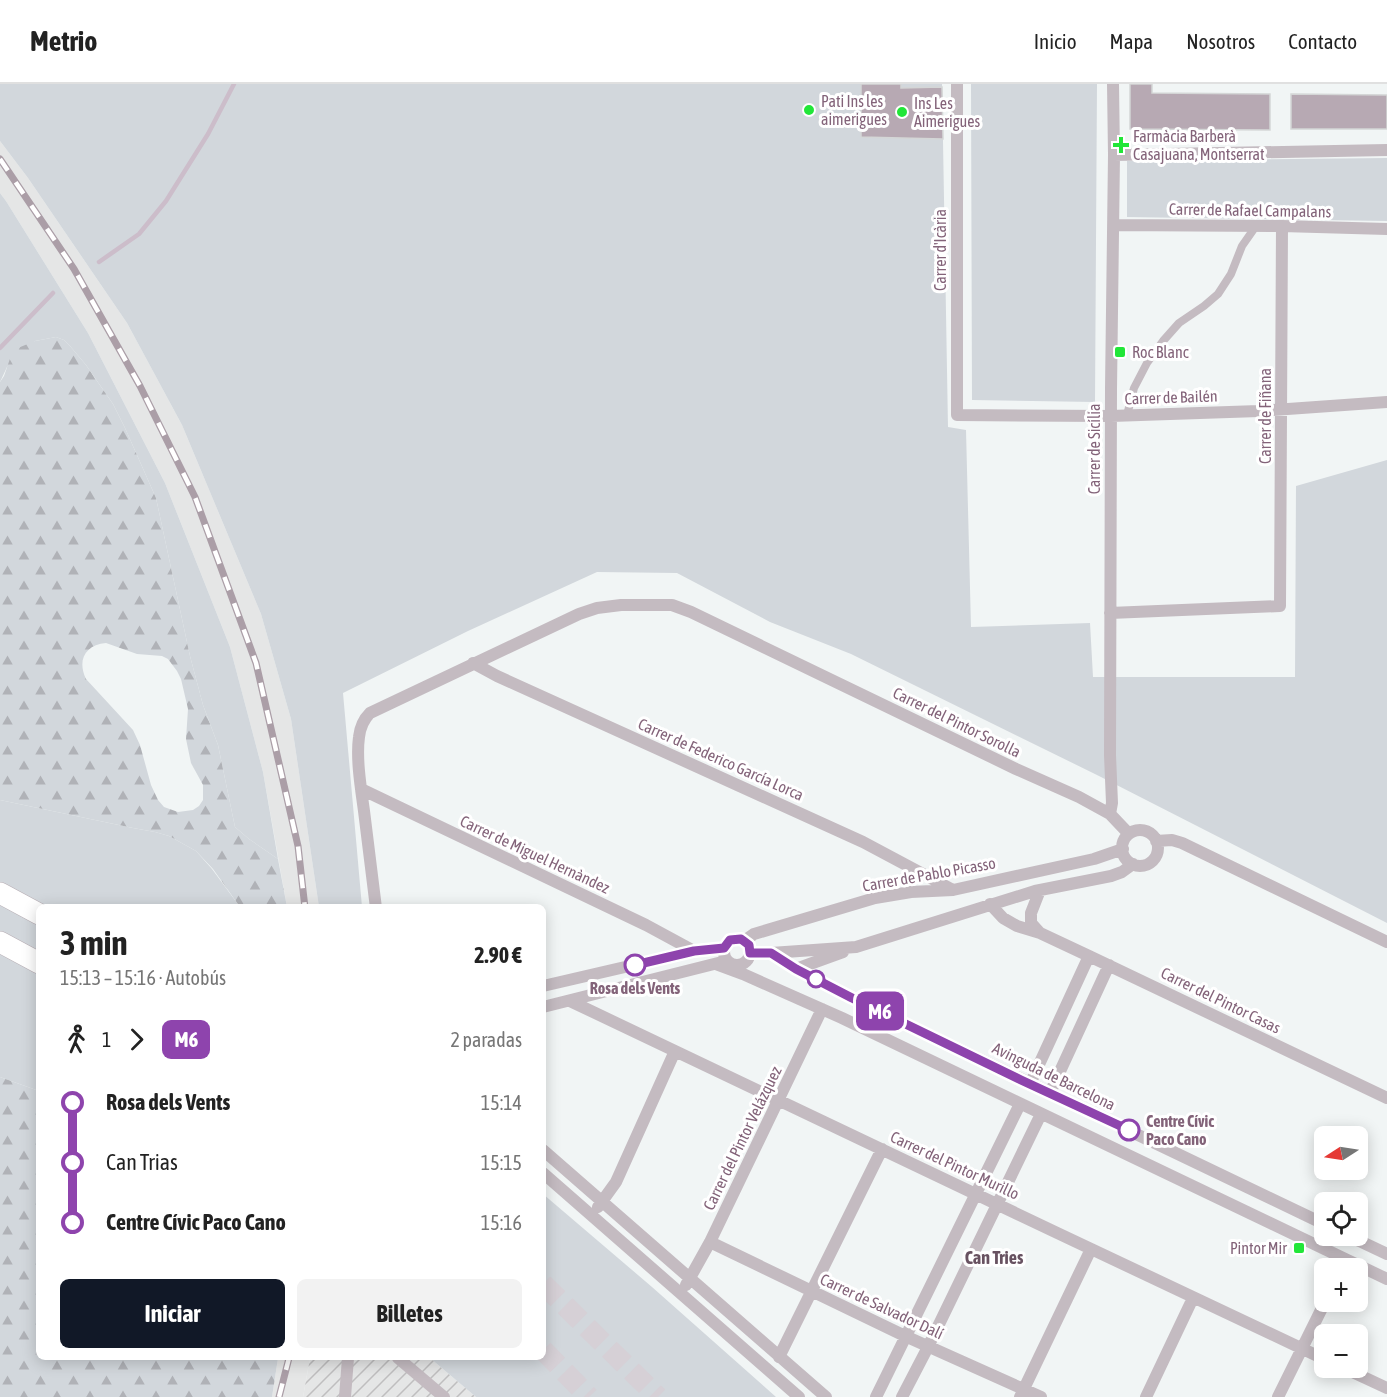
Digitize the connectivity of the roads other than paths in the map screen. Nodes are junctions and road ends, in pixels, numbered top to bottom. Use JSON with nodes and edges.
{"nodes":[{"id":1,"x":957,"y":84,"type":"edge"},
{"id":2,"x":1113,"y":84,"type":"edge"},
{"id":3,"x":1387,"y":150,"type":"edge"},
{"id":4,"x":1114,"y":155,"type":"junction"},
{"id":5,"x":1113,"y":225,"type":"junction"},
{"id":6,"x":1256,"y":226,"type":"junction"},
{"id":7,"x":1282,"y":226,"type":"junction"},
{"id":8,"x":1387,"y":229,"type":"edge"},
{"id":9,"x":1387,"y":402,"type":"edge"},
{"id":10,"x":1281,"y":409,"type":"junction"},
{"id":11,"x":1127,"y":415,"type":"junction"},
{"id":12,"x":957,"y":416,"type":"joint"},
{"id":13,"x":1111,"y":416,"type":"junction"},
{"id":14,"x":1110,"y":612,"type":"junction"},
{"id":15,"x":473,"y":663,"type":"junction"},
{"id":16,"x":361,"y":789,"type":"junction"},
{"id":17,"x":1110,"y":814,"type":"junction"},
{"id":18,"x":1129,"y":834,"type":"junction"},
{"id":19,"x":1156,"y":841,"type":"junction"},
{"id":20,"x":1123,"y":849,"type":"junction"},
{"id":21,"x":1133,"y":864,"type":"junction"},
{"id":22,"x":953,"y":890,"type":"junction"},
{"id":23,"x":1040,"y":890,"type":"junction"},
{"id":24,"x":0,"y":893,"type":"edge"},
{"id":25,"x":375,"y":904,"type":"edge"},
{"id":26,"x":990,"y":904,"type":"junction"},
{"id":27,"x":36,"y":912,"type":"edge"},
{"id":28,"x":1040,"y":933,"type":"junction"},
{"id":29,"x":744,"y":940,"type":"junction"},
{"id":30,"x":0,"y":942,"type":"edge"},
{"id":31,"x":1387,"y":942,"type":"edge"},
{"id":32,"x":856,"y":947,"type":"junction"},
{"id":33,"x":724,"y":948,"type":"junction"},
{"id":34,"x":694,"y":951,"type":"junction"},
{"id":35,"x":750,"y":953,"type":"junction"},
{"id":36,"x":771,"y":953,"type":"junction"},
{"id":37,"x":1089,"y":956,"type":"junction"},
{"id":38,"x":36,"y":961,"type":"edge"},
{"id":39,"x":1109,"y":965,"type":"junction"},
{"id":40,"x":731,"y":966,"type":"junction"},
{"id":41,"x":796,"y":969,"type":"junction"},
{"id":42,"x":546,"y":985,"type":"edge"},
{"id":43,"x":570,"y":1001,"type":"junction"},
{"id":44,"x":546,"y":1007,"type":"edge"},
{"id":45,"x":822,"y":1009,"type":"junction"},
{"id":46,"x":675,"y":1051,"type":"junction"},
{"id":47,"x":1030,"y":1084,"type":"junction"},
{"id":48,"x":1050,"y":1094,"type":"junction"},
{"id":49,"x":1387,"y":1098,"type":"edge"},
{"id":50,"x":778,"y":1099,"type":"junction"},
{"id":51,"x":1020,"y":1104,"type":"junction"},
{"id":52,"x":1041,"y":1114,"type":"junction"},
{"id":53,"x":882,"y":1149,"type":"junction"},
{"id":54,"x":546,"y":1153,"type":"edge"},
{"id":55,"x":546,"y":1176,"type":"edge"},
{"id":56,"x":976,"y":1193,"type":"junction"},
{"id":57,"x":602,"y":1202,"type":"junction"},
{"id":58,"x":998,"y":1204,"type":"junction"},
{"id":59,"x":591,"y":1215,"type":"junction"},
{"id":60,"x":1314,"y":1219,"type":"edge"},
{"id":61,"x":710,"y":1242,"type":"junction"},
{"id":62,"x":1368,"y":1245,"type":"edge"},
{"id":63,"x":1091,"y":1249,"type":"junction"},
{"id":64,"x":1387,"y":1254,"type":"edge"},
{"id":65,"x":1331,"y":1258,"type":"edge"},
{"id":66,"x":1368,"y":1273,"type":"edge"},
{"id":67,"x":1387,"y":1279,"type":"edge"},
{"id":68,"x":690,"y":1280,"type":"junction"},
{"id":69,"x":811,"y":1291,"type":"junction"},
{"id":70,"x":680,"y":1293,"type":"junction"},
{"id":71,"x":1193,"y":1298,"type":"junction"},
{"id":72,"x":1320,"y":1312,"type":"edge"},
{"id":73,"x":905,"y":1336,"type":"junction"},
{"id":74,"x":928,"y":1347,"type":"junction"},
{"id":75,"x":1302,"y":1348,"type":"junction"},
{"id":76,"x":1314,"y":1354,"type":"edge"},
{"id":77,"x":779,"y":1357,"type":"junction"},
{"id":78,"x":348,"y":1360,"type":"edge"},
{"id":79,"x":400,"y":1360,"type":"edge"},
{"id":80,"x":1366,"y":1378,"type":"edge"},
{"id":81,"x":1387,"y":1388,"type":"edge"},
{"id":82,"x":1022,"y":1393,"type":"edge"},
{"id":83,"x":345,"y":1397,"type":"edge"},
{"id":84,"x":444,"y":1397,"type":"edge"},
{"id":85,"x":800,"y":1397,"type":"edge"},
{"id":86,"x":826,"y":1397,"type":"edge"},
{"id":87,"x":876,"y":1397,"type":"edge"},
{"id":88,"x":902,"y":1397,"type":"edge"},
{"id":89,"x":1041,"y":1397,"type":"edge"},
{"id":90,"x":1146,"y":1397,"type":"edge"},
{"id":91,"x":1278,"y":1397,"type":"edge"}],
"edges":[{"from":1,"to":12,"type":"street","name":"Carrer d'Icària"},
{"from":2,"to":4,"type":"street","name":"Carrer de Sicília"},
{"from":3,"to":4,"type":"street"},
{"from":4,"to":5,"type":"street","name":"Carrer de Sicília"},
{"from":5,"to":6,"type":"street","name":"Carrer de Rafael Campalans"},
{"from":5,"to":13,"type":"street","name":"Carrer de Sicília"},
{"from":6,"to":7,"type":"street","name":"Carrer de Rafael Campalans"},
{"from":6,"to":11,"type":"street"},
{"from":7,"to":8,"type":"street","name":"Carrer de Rafael Campalans"},
{"from":7,"to":10,"type":"street","name":"Carrer de Fiñana"},
{"from":9,"to":10,"type":"street","name":"Carrer de Bailén"},
{"from":10,"to":11,"type":"street","name":"Carrer de Bailén"},
{"from":10,"to":14,"type":"street","name":"Carrer de Fiñana"},
{"from":11,"to":13,"type":"street","name":"Carrer de Bailén"},
{"from":12,"to":13,"type":"street","name":"Carrer de Bailén"},
{"from":13,"to":14,"type":"street","name":"Carrer de Sicília"},
{"from":14,"to":17,"type":"street","name":"Carrer de Sicília"},
{"from":15,"to":16,"type":"street"},
{"from":15,"to":17,"type":"street","name":"Carrer del Pintor Sorolla"},
{"from":15,"to":22,"type":"street","name":"Carrer de Federico García Lorca"},
{"from":16,"to":25,"type":"street"},
{"from":16,"to":34,"type":"street","name":"Carrer de Miguel Hernàndez"},
{"from":17,"to":18,"type":"street","name":"Carrer del Pintor Sorolla"},
{"from":18,"to":19,"type":"street"},
{"from":18,"to":20,"type":"street"},
{"from":19,"to":21,"type":"street"},
{"from":19,"to":31,"type":"street"},
{"from":20,"to":21,"type":"street"},
{"from":20,"to":22,"type":"street","name":"Carrer de Pablo Picasso"},
{"from":21,"to":23,"type":"street"},
{"from":22,"to":29,"type":"street","name":"Carrer de Pablo Picasso"},
{"from":23,"to":26,"type":"street"},
{"from":23,"to":28,"type":"street"},
{"from":24,"to":27,"type":"highway"},
{"from":26,"to":28,"type":"street","name":"Carrer del Pintor Casas"},
{"from":26,"to":32,"type":"street"},
{"from":28,"to":37,"type":"street","name":"Carrer del Pintor Casas"},
{"from":29,"to":33,"type":"street"},
{"from":29,"to":35,"type":"street"},
{"from":30,"to":38,"type":"highway"},
{"from":32,"to":36,"type":"street"},
{"from":32,"to":41,"type":"street"},
{"from":33,"to":34,"type":"street"},
{"from":33,"to":40,"type":"street"},
{"from":34,"to":42,"type":"street"},
{"from":35,"to":36,"type":"street"},
{"from":35,"to":40,"type":"street"},
{"from":36,"to":41,"type":"street","name":"Avinguda de Barcelona"},
{"from":37,"to":39,"type":"street","name":"Carrer del Pintor Casas"},
{"from":37,"to":47,"type":"street"},
{"from":39,"to":48,"type":"street"},
{"from":39,"to":49,"type":"street","name":"Carrer del Pintor Casas"},
{"from":40,"to":43,"type":"street"},
{"from":40,"to":45,"type":"street"},
{"from":41,"to":47,"type":"street","name":"Avinguda de Barcelona"},
{"from":43,"to":44,"type":"street"},
{"from":43,"to":46,"type":"street","name":"Carrer del Pintor Murillo"},
{"from":45,"to":50,"type":"street","name":"Carrer del Pintor Velázquez"},
{"from":45,"to":51,"type":"street"},
{"from":46,"to":50,"type":"street","name":"Carrer del Pintor Murillo"},
{"from":46,"to":57,"type":"street"},
{"from":47,"to":48,"type":"street","name":"Avinguda de Barcelona"},
{"from":48,"to":60,"type":"street","name":"Avinguda de Barcelona"},
{"from":50,"to":53,"type":"street","name":"Carrer del Pintor Murillo"},
{"from":50,"to":61,"type":"street","name":"Carrer del Pintor Velázquez"},
{"from":51,"to":52,"type":"street"},
{"from":51,"to":56,"type":"street"},
{"from":52,"to":58,"type":"street"},
{"from":52,"to":65,"type":"street"},
{"from":53,"to":56,"type":"street","name":"Carrer del Pintor Murillo"},
{"from":53,"to":69,"type":"street"},
{"from":54,"to":57,"type":"street"},
{"from":55,"to":59,"type":"street"},
{"from":56,"to":58,"type":"street","name":"Carrer del Pintor Murillo"},
{"from":56,"to":73,"type":"street"},
{"from":57,"to":59,"type":"street"},
{"from":57,"to":68,"type":"street"},
{"from":58,"to":63,"type":"street","name":"Carrer del Pintor Murillo"},
{"from":58,"to":74,"type":"street"},
{"from":59,"to":70,"type":"street"},
{"from":61,"to":68,"type":"street","name":"Carrer del Pintor Velázquez"},
{"from":61,"to":69,"type":"street","name":"Carrer de Salvador Dalí"},
{"from":62,"to":64,"type":"street"},
{"from":63,"to":71,"type":"street","name":"Carrer del Pintor Murillo"},
{"from":63,"to":82,"type":"street"},
{"from":66,"to":67,"type":"street"},
{"from":68,"to":70,"type":"street","name":"Carrer del Pintor Velázquez"},
{"from":68,"to":77,"type":"street"},
{"from":69,"to":73,"type":"street","name":"Carrer de Salvador Dalí"},
{"from":69,"to":77,"type":"street"},
{"from":70,"to":85,"type":"street"},
{"from":71,"to":75,"type":"street","name":"Carrer del Pintor Murillo"},
{"from":71,"to":90,"type":"street"},
{"from":72,"to":75,"type":"street"},
{"from":73,"to":74,"type":"street","name":"Carrer de Salvador Dalí"},
{"from":73,"to":87,"type":"street"},
{"from":74,"to":82,"type":"street","name":"Carrer de Salvador Dalí"},
{"from":74,"to":88,"type":"street"},
{"from":75,"to":76,"type":"street","name":"Carrer del Pintor Murillo"},
{"from":75,"to":91,"type":"street"},
{"from":77,"to":86,"type":"street"},
{"from":78,"to":83,"type":"street"},
{"from":79,"to":84,"type":"street"},
{"from":80,"to":81,"type":"street"},
{"from":82,"to":89,"type":"street","name":"Carrer de Salvador Dalí"}]}
